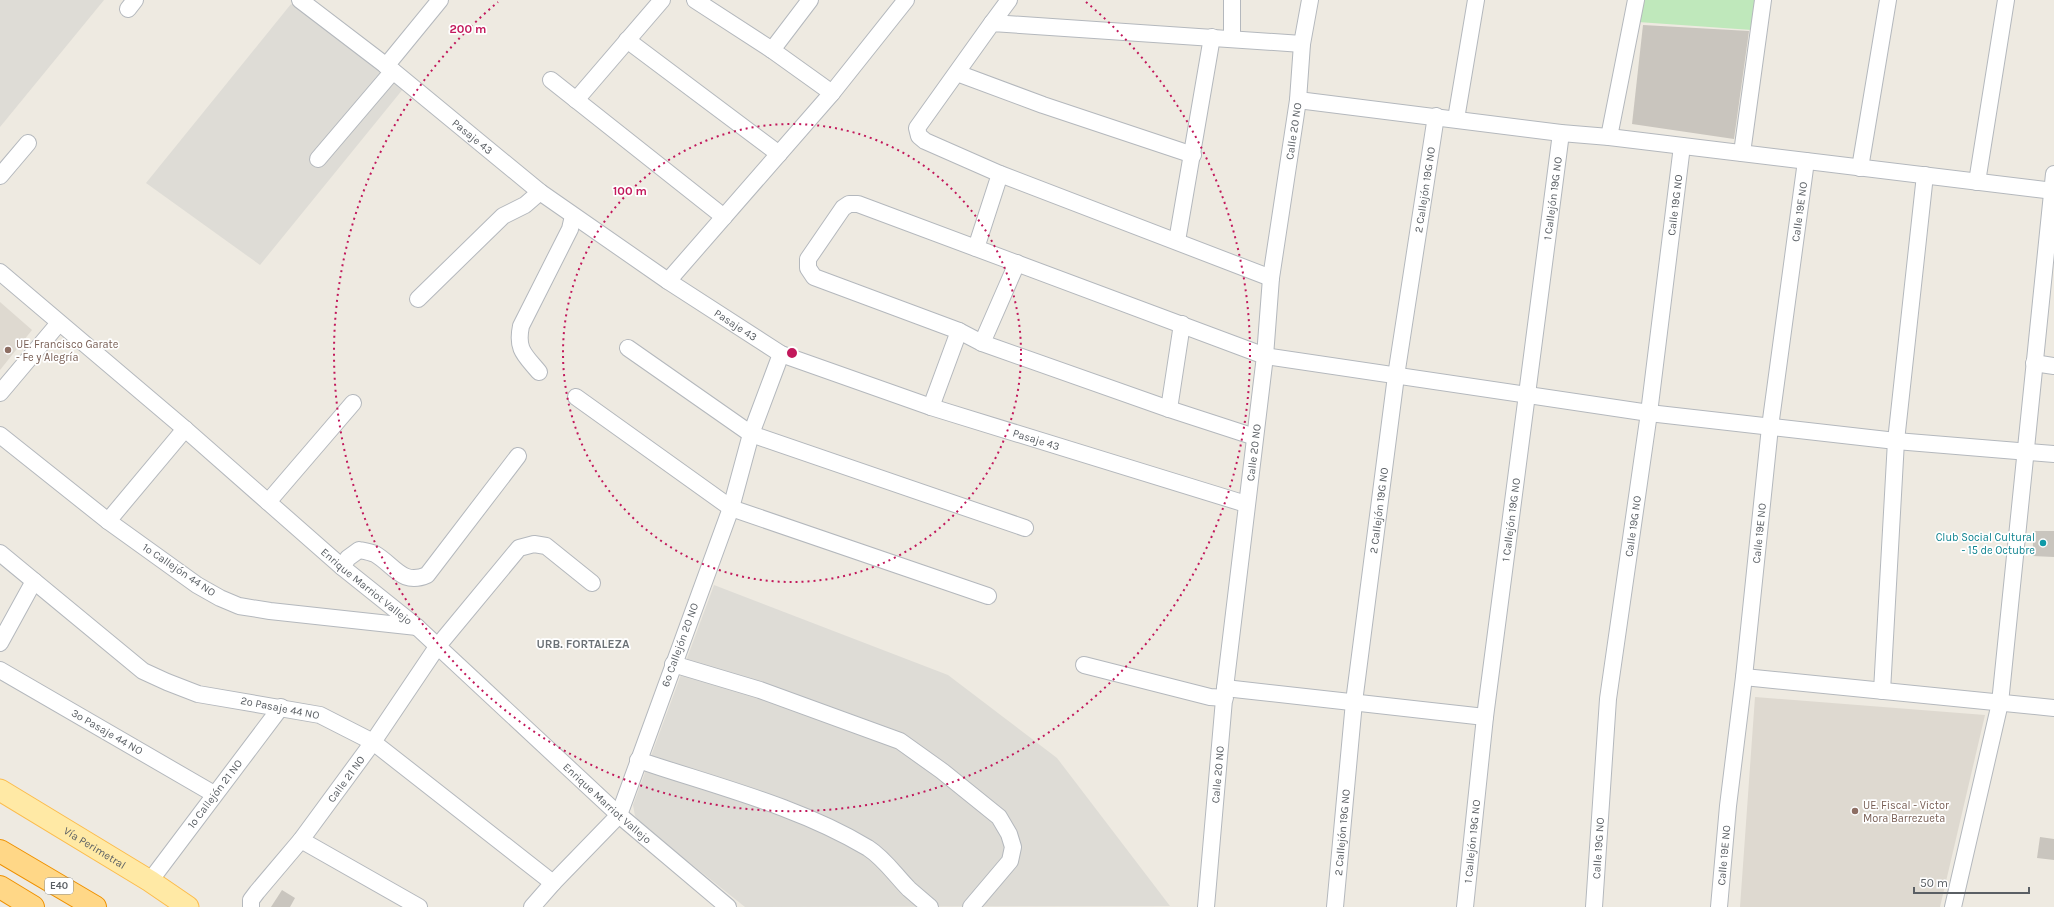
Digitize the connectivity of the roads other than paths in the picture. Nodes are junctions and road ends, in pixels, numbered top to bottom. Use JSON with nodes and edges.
{"nodes":[{"id":1,"x":300,"y":0,"type":"edge"},
{"id":2,"x":440,"y":0,"type":"edge"},
{"id":3,"x":662,"y":0,"type":"edge"},
{"id":4,"x":695,"y":0,"type":"edge"},
{"id":5,"x":810,"y":0,"type":"edge"},
{"id":6,"x":906,"y":0,"type":"edge"},
{"id":7,"x":1009,"y":0,"type":"edge"},
{"id":8,"x":1232,"y":0,"type":"edge"},
{"id":9,"x":1310,"y":0,"type":"edge"},
{"id":10,"x":1476,"y":0,"type":"edge"},
{"id":11,"x":1636,"y":0,"type":"edge"},
{"id":12,"x":1762,"y":0,"type":"edge"},
{"id":13,"x":1888,"y":0,"type":"edge"},
{"id":14,"x":2006,"y":0,"type":"edge"},
{"id":15,"x":716,"y":6,"type":"edge"},
{"id":16,"x":992,"y":23,"type":"junction"},
{"id":17,"x":1212,"y":37,"type":"junction"},
{"id":18,"x":1232,"y":39,"type":"junction"},
{"id":19,"x":627,"y":40,"type":"junction"},
{"id":20,"x":1302,"y":44,"type":"junction"},
{"id":21,"x":772,"y":50,"type":"junction"},
{"id":22,"x":390,"y":68,"type":"junction"},
{"id":23,"x":957,"y":73,"type":"junction"},
{"id":24,"x":551,"y":80,"type":"dead end"},
{"id":25,"x":832,"y":93,"type":"junction"},
{"id":26,"x":576,"y":100,"type":"junction"},
{"id":27,"x":1298,"y":100,"type":"junction"},
{"id":28,"x":1436,"y":116,"type":"junction"},
{"id":29,"x":1456,"y":119,"type":"junction"},
{"id":30,"x":1561,"y":134,"type":"junction"},
{"id":31,"x":1609,"y":137,"type":"junction"},
{"id":32,"x":28,"y":143,"type":"dead end"},
{"id":33,"x":1682,"y":146,"type":"junction"},
{"id":34,"x":1742,"y":153,"type":"junction"},
{"id":35,"x":779,"y":154,"type":"junction"},
{"id":36,"x":1193,"y":155,"type":"junction"},
{"id":37,"x":318,"y":158,"type":"dead end"},
{"id":38,"x":1806,"y":161,"type":"junction"},
{"id":39,"x":1860,"y":168,"type":"junction"},
{"id":40,"x":1000,"y":174,"type":"junction"},
{"id":41,"x":2054,"y":174,"type":"edge"},
{"id":42,"x":0,"y":176,"type":"edge"},
{"id":43,"x":1925,"y":176,"type":"junction"},
{"id":44,"x":1977,"y":182,"type":"junction"},
{"id":45,"x":2053,"y":191,"type":"edge"},
{"id":46,"x":540,"y":192,"type":"junction"},
{"id":47,"x":573,"y":216,"type":"junction"},
{"id":48,"x":724,"y":217,"type":"junction"},
{"id":49,"x":1177,"y":242,"type":"junction"},
{"id":50,"x":976,"y":248,"type":"junction"},
{"id":51,"x":1017,"y":263,"type":"junction"},
{"id":52,"x":0,"y":272,"type":"edge"},
{"id":53,"x":1271,"y":278,"type":"junction"},
{"id":54,"x":668,"y":281,"type":"junction"},
{"id":55,"x":418,"y":299,"type":"dead end"},
{"id":56,"x":59,"y":323,"type":"junction"},
{"id":57,"x":1182,"y":324,"type":"junction"},
{"id":58,"x":959,"y":331,"type":"junction"},
{"id":59,"x":982,"y":343,"type":"junction"},
{"id":60,"x":628,"y":348,"type":"dead end"},
{"id":61,"x":781,"y":354,"type":"junction"},
{"id":62,"x":1265,"y":356,"type":"junction"},
{"id":63,"x":2034,"y":363,"type":"junction"},
{"id":64,"x":2054,"y":366,"type":"edge"},
{"id":65,"x":540,"y":372,"type":"dead end"},
{"id":66,"x":1396,"y":376,"type":"junction"},
{"id":67,"x":0,"y":393,"type":"edge"},
{"id":68,"x":1527,"y":396,"type":"junction"},
{"id":69,"x":576,"y":397,"type":"dead end"},
{"id":70,"x":353,"y":403,"type":"dead end"},
{"id":71,"x":930,"y":407,"type":"junction"},
{"id":72,"x":1169,"y":409,"type":"junction"},
{"id":73,"x":1649,"y":413,"type":"junction"},
{"id":74,"x":1770,"y":427,"type":"junction"},
{"id":75,"x":185,"y":429,"type":"junction"},
{"id":76,"x":751,"y":434,"type":"junction"},
{"id":77,"x":0,"y":435,"type":"edge"},
{"id":78,"x":1255,"y":437,"type":"junction"},
{"id":79,"x":1896,"y":441,"type":"junction"},
{"id":80,"x":2024,"y":452,"type":"junction"},
{"id":81,"x":2054,"y":454,"type":"edge"},
{"id":82,"x":518,"y":456,"type":"dead end"},
{"id":83,"x":268,"y":502,"type":"junction"},
{"id":84,"x":1246,"y":504,"type":"junction"},
{"id":85,"x":731,"y":508,"type":"junction"},
{"id":86,"x":108,"y":521,"type":"junction"},
{"id":87,"x":1025,"y":528,"type":"dead end"},
{"id":88,"x":0,"y":553,"type":"edge"},
{"id":89,"x":342,"y":567,"type":"junction"},
{"id":90,"x":34,"y":581,"type":"junction"},
{"id":91,"x":592,"y":583,"type":"dead end"},
{"id":92,"x":988,"y":596,"type":"dead end"},
{"id":93,"x":417,"y":628,"type":"junction"},
{"id":94,"x":0,"y":643,"type":"edge"},
{"id":95,"x":436,"y":647,"type":"junction"},
{"id":96,"x":673,"y":664,"type":"junction"},
{"id":97,"x":1084,"y":665,"type":"dead end"},
{"id":98,"x":0,"y":670,"type":"edge"},
{"id":99,"x":1744,"y":677,"type":"junction"},
{"id":100,"x":1882,"y":691,"type":"junction"},
{"id":101,"x":1225,"y":693,"type":"junction"},
{"id":102,"x":1354,"y":702,"type":"junction"},
{"id":103,"x":2000,"y":703,"type":"junction"},
{"id":104,"x":281,"y":707,"type":"junction"},
{"id":105,"x":2054,"y":708,"type":"edge"},
{"id":106,"x":1485,"y":717,"type":"junction"},
{"id":107,"x":373,"y":742,"type":"junction"},
{"id":108,"x":638,"y":760,"type":"junction"},
{"id":109,"x":0,"y":790,"type":"edge"},
{"id":110,"x":214,"y":794,"type":"junction"},
{"id":111,"x":619,"y":815,"type":"junction"},
{"id":112,"x":301,"y":840,"type":"junction"},
{"id":113,"x":0,"y":851,"type":"edge"},
{"id":114,"x":150,"y":881,"type":"junction"},
{"id":115,"x":553,"y":883,"type":"junction"},
{"id":116,"x":4,"y":890,"type":"edge"},
{"id":117,"x":718,"y":904,"type":"edge"},
{"id":118,"x":33,"y":907,"type":"edge"},
{"id":119,"x":95,"y":907,"type":"edge"},
{"id":120,"x":188,"y":907,"type":"edge"},
{"id":121,"x":251,"y":907,"type":"edge"},
{"id":122,"x":420,"y":907,"type":"edge"},
{"id":123,"x":532,"y":907,"type":"edge"},
{"id":124,"x":930,"y":907,"type":"edge"},
{"id":125,"x":971,"y":907,"type":"edge"},
{"id":126,"x":1206,"y":907,"type":"edge"},
{"id":127,"x":1335,"y":907,"type":"edge"},
{"id":128,"x":1465,"y":907,"type":"edge"},
{"id":129,"x":1594,"y":907,"type":"edge"},
{"id":130,"x":1720,"y":907,"type":"edge"},
{"id":131,"x":1953,"y":907,"type":"edge"}],
"edges":[{"from":1,"to":22,"type":"street","name":"Pasaje 43"},
{"from":2,"to":22,"type":"street"},
{"from":3,"to":19,"type":"street"},
{"from":4,"to":15,"type":"street"},
{"from":5,"to":21,"type":"street"},
{"from":6,"to":25,"type":"street"},
{"from":7,"to":16,"type":"street"},
{"from":8,"to":18,"type":"street"},
{"from":9,"to":20,"type":"street","name":"Calle 20 NO"},
{"from":10,"to":29,"type":"street"},
{"from":11,"to":31,"type":"street"},
{"from":12,"to":34,"type":"street"},
{"from":13,"to":39,"type":"street"},
{"from":14,"to":44,"type":"street"},
{"from":15,"to":21,"type":"street"},
{"from":16,"to":17,"type":"street"},
{"from":16,"to":23,"type":"street"},
{"from":17,"to":18,"type":"street"},
{"from":17,"to":36,"type":"street"},
{"from":18,"to":20,"type":"street"},
{"from":19,"to":26,"type":"street"},
{"from":19,"to":35,"type":"street"},
{"from":20,"to":27,"type":"street","name":"Calle 20 NO"},
{"from":21,"to":25,"type":"street"},
{"from":22,"to":37,"type":"street"},
{"from":22,"to":46,"type":"street","name":"Pasaje 43"},
{"from":23,"to":36,"type":"street"},
{"from":23,"to":40,"type":"street"},
{"from":24,"to":26,"type":"street"},
{"from":25,"to":35,"type":"street"},
{"from":26,"to":48,"type":"street"},
{"from":27,"to":28,"type":"street"},
{"from":27,"to":53,"type":"street","name":"Calle 20 NO"},
{"from":28,"to":29,"type":"street"},
{"from":28,"to":66,"type":"street","name":"2 Callejón 19G NO"},
{"from":29,"to":30,"type":"street"},
{"from":30,"to":31,"type":"street"},
{"from":30,"to":68,"type":"street","name":"1 Callejón 19G NO"},
{"from":31,"to":33,"type":"street"},
{"from":32,"to":42,"type":"street"},
{"from":33,"to":34,"type":"street"},
{"from":33,"to":73,"type":"street","name":"Calle 19G NO"},
{"from":34,"to":38,"type":"street"},
{"from":35,"to":48,"type":"street"},
{"from":36,"to":49,"type":"street"},
{"from":38,"to":39,"type":"street"},
{"from":38,"to":74,"type":"street","name":"Calle 19E NO"},
{"from":39,"to":43,"type":"street"},
{"from":40,"to":49,"type":"street"},
{"from":40,"to":50,"type":"street"},
{"from":41,"to":45,"type":"street"},
{"from":43,"to":44,"type":"street"},
{"from":43,"to":79,"type":"street"},
{"from":44,"to":45,"type":"street"},
{"from":45,"to":63,"type":"street"},
{"from":46,"to":47,"type":"street","name":"Pasaje 43"},
{"from":46,"to":55,"type":"street"},
{"from":47,"to":54,"type":"street","name":"Pasaje 43"},
{"from":47,"to":65,"type":"street"},
{"from":48,"to":54,"type":"street"},
{"from":49,"to":53,"type":"street"},
{"from":50,"to":51,"type":"street"},
{"from":50,"to":58,"type":"street"},
{"from":51,"to":57,"type":"street"},
{"from":51,"to":59,"type":"street"},
{"from":52,"to":56,"type":"street","name":"Enrique Marriot Vallejo"},
{"from":53,"to":62,"type":"street","name":"Calle 20 NO"},
{"from":54,"to":61,"type":"street","name":"Pasaje 43"},
{"from":56,"to":67,"type":"street"},
{"from":56,"to":75,"type":"street","name":"Enrique Marriot Vallejo"},
{"from":57,"to":62,"type":"street"},
{"from":57,"to":72,"type":"street"},
{"from":58,"to":59,"type":"street"},
{"from":58,"to":71,"type":"street"},
{"from":59,"to":72,"type":"street"},
{"from":60,"to":76,"type":"street"},
{"from":61,"to":71,"type":"street","name":"Pasaje 43"},
{"from":61,"to":76,"type":"street","name":"6º Callejón 20 NO"},
{"from":62,"to":66,"type":"street"},
{"from":62,"to":78,"type":"street","name":"Calle 20 NO"},
{"from":63,"to":64,"type":"street"},
{"from":63,"to":80,"type":"street"},
{"from":66,"to":68,"type":"street"},
{"from":66,"to":102,"type":"street","name":"2 Callejón 19G NO"},
{"from":68,"to":73,"type":"street"},
{"from":68,"to":106,"type":"street","name":"1 Callejón 19G NO"},
{"from":69,"to":85,"type":"street"},
{"from":70,"to":83,"type":"street"},
{"from":71,"to":84,"type":"street","name":"Pasaje 43"},
{"from":72,"to":78,"type":"street"},
{"from":73,"to":74,"type":"street"},
{"from":73,"to":129,"type":"street","name":"Calle 19G NO"},
{"from":74,"to":79,"type":"street"},
{"from":74,"to":99,"type":"street","name":"Calle 19E NO"},
{"from":75,"to":83,"type":"street","name":"Enrique Marriot Vallejo"},
{"from":75,"to":86,"type":"street"},
{"from":76,"to":85,"type":"street","name":"6º Callejón 20 NO"},
{"from":76,"to":87,"type":"street"},
{"from":77,"to":86,"type":"street","name":"1º Callejón 44 NO"},
{"from":78,"to":84,"type":"street","name":"Calle 20 NO"},
{"from":79,"to":80,"type":"street"},
{"from":79,"to":100,"type":"street"},
{"from":80,"to":81,"type":"street"},
{"from":80,"to":103,"type":"street"},
{"from":82,"to":89,"type":"street"},
{"from":83,"to":89,"type":"street","name":"Enrique Marriot Vallejo"},
{"from":84,"to":101,"type":"street","name":"Calle 20 NO"},
{"from":85,"to":92,"type":"street"},
{"from":85,"to":96,"type":"street","name":"6º Callejón 20 NO"},
{"from":86,"to":93,"type":"street","name":"1º Callejón 44 NO"},
{"from":88,"to":90,"type":"street","name":"2º Pasaje 44 NO"},
{"from":89,"to":93,"type":"street","name":"Enrique Marriot Vallejo"},
{"from":90,"to":94,"type":"street"},
{"from":90,"to":104,"type":"street","name":"2º Pasaje 44 NO"},
{"from":91,"to":95,"type":"street","name":"Calle 21 NO"},
{"from":93,"to":95,"type":"street","name":"Enrique Marriot Vallejo"},
{"from":95,"to":107,"type":"street","name":"Calle 21 NO"},
{"from":95,"to":111,"type":"street","name":"Enrique Marriot Vallejo"},
{"from":96,"to":108,"type":"street","name":"6º Callejón 20 NO"},
{"from":96,"to":125,"type":"street"},
{"from":97,"to":101,"type":"street"},
{"from":98,"to":110,"type":"street","name":"3º Pasaje 44 NO"},
{"from":99,"to":100,"type":"street"},
{"from":99,"to":130,"type":"street","name":"Calle 19E NO"},
{"from":100,"to":103,"type":"street"},
{"from":101,"to":102,"type":"street"},
{"from":101,"to":126,"type":"street","name":"Calle 20 NO"},
{"from":102,"to":106,"type":"street"},
{"from":102,"to":127,"type":"street","name":"2 Callejón 19G NO"},
{"from":103,"to":105,"type":"street"},
{"from":103,"to":131,"type":"street"},
{"from":104,"to":107,"type":"street","name":"2º Pasaje 44 NO"},
{"from":104,"to":110,"type":"street","name":"1º Callejón 21 NO"},
{"from":106,"to":128,"type":"street","name":"1 Callejón 19G NO"},
{"from":107,"to":112,"type":"street","name":"Calle 21 NO"},
{"from":107,"to":115,"type":"street","name":"2º Pasaje 44 NO"},
{"from":108,"to":111,"type":"street","name":"6º Callejón 20 NO"},
{"from":108,"to":124,"type":"street"},
{"from":109,"to":114,"type":"main road","name":"Vía Perimetral"},
{"from":110,"to":114,"type":"street","name":"1º Callejón 21 NO"},
{"from":111,"to":115,"type":"street","name":"6º Callejón 20 NO"},
{"from":111,"to":117,"type":"street","name":"Enrique Marriot Vallejo"},
{"from":112,"to":121,"type":"street","name":"Calle 21 NO"},
{"from":112,"to":122,"type":"street"},
{"from":113,"to":119,"type":"highway","number":"E40"},
{"from":114,"to":120,"type":"main road","name":"Vía Perimetral"},
{"from":115,"to":123,"type":"street","name":"6º Callejón 20 NO"},
{"from":116,"to":118,"type":"highway"}]}
